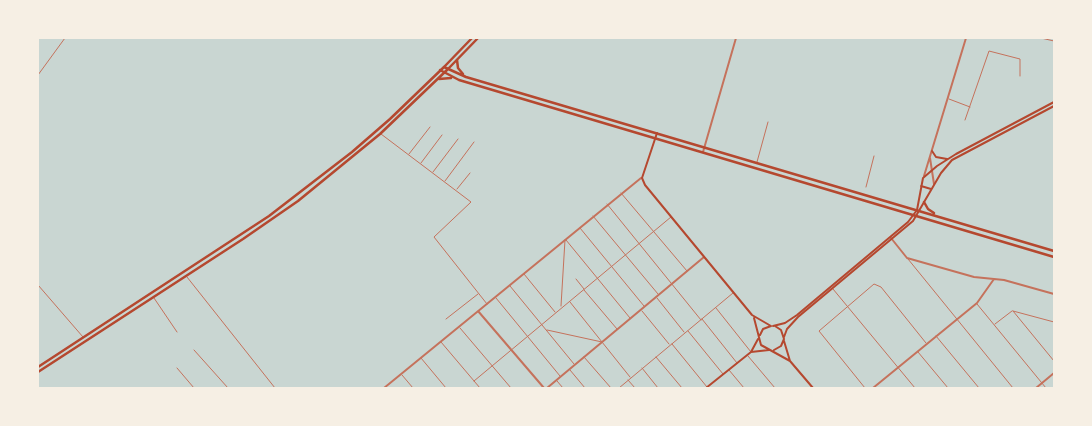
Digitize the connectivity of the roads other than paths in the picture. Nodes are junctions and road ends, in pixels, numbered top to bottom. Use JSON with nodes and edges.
{"nodes":[{"id":1,"x":66,"y":38,"type":"edge"},
{"id":2,"x":472,"y":38,"type":"edge"},
{"id":3,"x":478,"y":38,"type":"edge"},
{"id":4,"x":736,"y":38,"type":"edge"},
{"id":5,"x":966,"y":38,"type":"edge"},
{"id":6,"x":1040,"y":38,"type":"edge"},
{"id":7,"x":1054,"y":41,"type":"edge"},
{"id":8,"x":457,"y":60,"type":"junction"},
{"id":9,"x":444,"y":67,"type":"junction"},
{"id":10,"x":448,"y":69,"type":"junction"},
{"id":11,"x":440,"y":70,"type":"junction"},
{"id":12,"x":444,"y":73,"type":"junction"},
{"id":13,"x":38,"y":74,"type":"edge"},
{"id":14,"x":1020,"y":76,"type":"dead end"},
{"id":15,"x":466,"y":77,"type":"junction"},
{"id":16,"x":438,"y":79,"type":"junction"},
{"id":17,"x":459,"y":80,"type":"junction"},
{"id":18,"x":948,"y":98,"type":"junction"},
{"id":19,"x":1054,"y":102,"type":"edge"},
{"id":20,"x":1054,"y":106,"type":"edge"},
{"id":21,"x":970,"y":107,"type":"junction"},
{"id":22,"x":965,"y":120,"type":"dead end"},
{"id":23,"x":768,"y":122,"type":"dead end"},
{"id":24,"x":430,"y":127,"type":"dead end"},
{"id":25,"x":657,"y":133,"type":"junction"},
{"id":26,"x":380,"y":134,"type":"junction"},
{"id":27,"x":442,"y":135,"type":"dead end"},
{"id":28,"x":655,"y":138,"type":"junction"},
{"id":29,"x":458,"y":139,"type":"dead end"},
{"id":30,"x":474,"y":142,"type":"dead end"},
{"id":31,"x":704,"y":146,"type":"junction"},
{"id":32,"x":932,"y":151,"type":"junction"},
{"id":33,"x":702,"y":152,"type":"junction"},
{"id":34,"x":962,"y":153,"type":"junction"},
{"id":35,"x":408,"y":155,"type":"junction"},
{"id":36,"x":874,"y":156,"type":"dead end"},
{"id":37,"x":930,"y":158,"type":"junction"},
{"id":38,"x":947,"y":159,"type":"junction"},
{"id":39,"x":756,"y":162,"type":"junction"},
{"id":40,"x":421,"y":164,"type":"junction"},
{"id":41,"x":931,"y":171,"type":"junction"},
{"id":42,"x":433,"y":173,"type":"junction"},
{"id":43,"x":470,"y":173,"type":"dead end"},
{"id":44,"x":642,"y":178,"type":"junction"},
{"id":45,"x":923,"y":178,"type":"junction"},
{"id":46,"x":445,"y":182,"type":"junction"},
{"id":47,"x":934,"y":184,"type":"junction"},
{"id":48,"x":866,"y":186,"type":"dead end"},
{"id":49,"x":921,"y":186,"type":"junction"},
{"id":50,"x":457,"y":190,"type":"junction"},
{"id":51,"x":931,"y":190,"type":"junction"},
{"id":52,"x":622,"y":193,"type":"junction"},
{"id":53,"x":924,"y":202,"type":"junction"},
{"id":54,"x":607,"y":204,"type":"junction"},
{"id":55,"x":918,"y":210,"type":"junction"},
{"id":56,"x":593,"y":216,"type":"junction"},
{"id":57,"x":915,"y":216,"type":"junction"},
{"id":58,"x":940,"y":216,"type":"junction"},
{"id":59,"x":672,"y":217,"type":"junction"},
{"id":60,"x":580,"y":227,"type":"junction"},
{"id":61,"x":654,"y":231,"type":"junction"},
{"id":62,"x":891,"y":238,"type":"junction"},
{"id":63,"x":565,"y":239,"type":"junction"},
{"id":64,"x":640,"y":243,"type":"junction"},
{"id":65,"x":1054,"y":251,"type":"edge"},
{"id":66,"x":626,"y":255,"type":"junction"},
{"id":67,"x":1054,"y":257,"type":"edge"},
{"id":68,"x":704,"y":258,"type":"junction"},
{"id":69,"x":907,"y":258,"type":"junction"},
{"id":70,"x":612,"y":266,"type":"junction"},
{"id":71,"x":687,"y":272,"type":"junction"},
{"id":72,"x":524,"y":274,"type":"junction"},
{"id":73,"x":186,"y":277,"type":"junction"},
{"id":74,"x":597,"y":278,"type":"junction"},
{"id":75,"x":576,"y":279,"type":"dead end"},
{"id":76,"x":994,"y":279,"type":"junction"},
{"id":77,"x":673,"y":284,"type":"junction"},
{"id":78,"x":38,"y":285,"type":"edge"},
{"id":79,"x":510,"y":285,"type":"junction"},
{"id":80,"x":832,"y":287,"type":"junction"},
{"id":81,"x":584,"y":289,"type":"junction"},
{"id":82,"x":733,"y":293,"type":"junction"},
{"id":83,"x":479,"y":294,"type":"junction"},
{"id":84,"x":1054,"y":294,"type":"edge"},
{"id":85,"x":659,"y":296,"type":"junction"},
{"id":86,"x":154,"y":297,"type":"junction"},
{"id":87,"x":495,"y":297,"type":"junction"},
{"id":88,"x":656,"y":298,"type":"junction"},
{"id":89,"x":570,"y":301,"type":"junction"},
{"id":90,"x":977,"y":303,"type":"junction"},
{"id":91,"x":487,"y":304,"type":"junction"},
{"id":92,"x":847,"y":306,"type":"junction"},
{"id":93,"x":561,"y":307,"type":"junction"},
{"id":94,"x":645,"y":307,"type":"junction"},
{"id":95,"x":716,"y":308,"type":"junction"},
{"id":96,"x":642,"y":310,"type":"junction"},
{"id":97,"x":478,"y":311,"type":"junction"},
{"id":98,"x":1013,"y":311,"type":"junction"},
{"id":99,"x":555,"y":312,"type":"junction"},
{"id":100,"x":797,"y":316,"type":"junction"},
{"id":101,"x":754,"y":317,"type":"junction"},
{"id":102,"x":631,"y":318,"type":"junction"},
{"id":103,"x":446,"y":319,"type":"dead end"},
{"id":104,"x":701,"y":319,"type":"junction"},
{"id":105,"x":956,"y":320,"type":"junction"},
{"id":106,"x":1054,"y":322,"type":"edge"},
{"id":107,"x":542,"y":325,"type":"junction"},
{"id":108,"x":994,"y":325,"type":"junction"},
{"id":109,"x":772,"y":326,"type":"junction"},
{"id":110,"x":459,"y":327,"type":"junction"},
{"id":111,"x":546,"y":330,"type":"junction"},
{"id":112,"x":617,"y":330,"type":"junction"},
{"id":113,"x":177,"y":332,"type":"dead end"},
{"id":114,"x":686,"y":332,"type":"junction"},
{"id":115,"x":528,"y":336,"type":"junction"},
{"id":116,"x":759,"y":336,"type":"junction"},
{"id":117,"x":936,"y":336,"type":"junction"},
{"id":118,"x":784,"y":338,"type":"junction"},
{"id":119,"x":84,"y":339,"type":"junction"},
{"id":120,"x":441,"y":342,"type":"junction"},
{"id":121,"x":603,"y":342,"type":"junction"},
{"id":122,"x":927,"y":343,"type":"junction"},
{"id":123,"x":671,"y":344,"type":"junction"},
{"id":124,"x":512,"y":349,"type":"junction"},
{"id":125,"x":194,"y":350,"type":"dead end"},
{"id":126,"x":771,"y":350,"type":"junction"},
{"id":127,"x":917,"y":351,"type":"junction"},
{"id":128,"x":751,"y":352,"type":"junction"},
{"id":129,"x":748,"y":355,"type":"junction"},
{"id":130,"x":584,"y":357,"type":"junction"},
{"id":131,"x":656,"y":357,"type":"junction"},
{"id":132,"x":421,"y":358,"type":"junction"},
{"id":133,"x":790,"y":360,"type":"junction"},
{"id":134,"x":1054,"y":361,"type":"edge"},
{"id":135,"x":737,"y":363,"type":"junction"},
{"id":136,"x":574,"y":364,"type":"junction"},
{"id":137,"x":492,"y":365,"type":"junction"},
{"id":138,"x":38,"y":367,"type":"edge"},
{"id":139,"x":177,"y":368,"type":"dead end"},
{"id":140,"x":641,"y":368,"type":"junction"},
{"id":141,"x":898,"y":368,"type":"junction"},
{"id":142,"x":569,"y":369,"type":"junction"},
{"id":143,"x":729,"y":370,"type":"junction"},
{"id":144,"x":38,"y":372,"type":"edge"},
{"id":145,"x":401,"y":374,"type":"junction"},
{"id":146,"x":723,"y":374,"type":"junction"},
{"id":147,"x":1054,"y":374,"type":"edge"},
{"id":148,"x":561,"y":376,"type":"junction"},
{"id":149,"x":630,"y":377,"type":"junction"},
{"id":150,"x":556,"y":380,"type":"junction"},
{"id":151,"x":628,"y":380,"type":"junction"},
{"id":152,"x":474,"y":381,"type":"junction"},
{"id":153,"x":877,"y":384,"type":"junction"},
{"id":154,"x":1042,"y":384,"type":"junction"},
{"id":155,"x":194,"y":388,"type":"edge"},
{"id":156,"x":228,"y":388,"type":"edge"},
{"id":157,"x":275,"y":388,"type":"edge"},
{"id":158,"x":384,"y":388,"type":"edge"},
{"id":159,"x":413,"y":388,"type":"edge"},
{"id":160,"x":446,"y":388,"type":"edge"},
{"id":161,"x":480,"y":388,"type":"edge"},
{"id":162,"x":511,"y":388,"type":"edge"},
{"id":163,"x":545,"y":388,"type":"edge"},
{"id":164,"x":563,"y":388,"type":"edge"},
{"id":165,"x":585,"y":388,"type":"edge"},
{"id":166,"x":611,"y":388,"type":"edge"},
{"id":167,"x":619,"y":388,"type":"edge"},
{"id":168,"x":634,"y":388,"type":"edge"},
{"id":169,"x":658,"y":388,"type":"edge"},
{"id":170,"x":682,"y":388,"type":"edge"},
{"id":171,"x":709,"y":388,"type":"edge"},
{"id":172,"x":744,"y":388,"type":"edge"},
{"id":173,"x":775,"y":388,"type":"edge"},
{"id":174,"x":812,"y":388,"type":"edge"},
{"id":175,"x":865,"y":388,"type":"edge"},
{"id":176,"x":873,"y":388,"type":"edge"},
{"id":177,"x":881,"y":388,"type":"edge"},
{"id":178,"x":915,"y":388,"type":"edge"},
{"id":179,"x":948,"y":388,"type":"edge"},
{"id":180,"x":979,"y":388,"type":"edge"},
{"id":181,"x":1013,"y":388,"type":"edge"},
{"id":182,"x":1036,"y":388,"type":"edge"},
{"id":183,"x":1046,"y":388,"type":"edge"}],
"edges":[{"from":1,"to":13,"type":"street"},
{"from":2,"to":9,"type":"main road"},
{"from":3,"to":8,"type":"main road"},
{"from":4,"to":31,"type":"street"},
{"from":5,"to":18,"type":"street"},
{"from":6,"to":7,"type":"street"},
{"from":8,"to":10,"type":"main road"},
{"from":8,"to":15,"type":"main road"},
{"from":9,"to":10,"type":"main road"},
{"from":9,"to":11,"type":"main road"},
{"from":10,"to":12,"type":"main road"},
{"from":10,"to":15,"type":"main road"},
{"from":11,"to":12,"type":"main road"},
{"from":11,"to":119,"type":"main road"},
{"from":12,"to":16,"type":"main road"},
{"from":12,"to":17,"type":"main road"},
{"from":14,"to":21,"type":"street"},
{"from":15,"to":25,"type":"main road"},
{"from":16,"to":17,"type":"main road"},
{"from":16,"to":26,"type":"main road"},
{"from":17,"to":28,"type":"main road"},
{"from":18,"to":21,"type":"street"},
{"from":18,"to":32,"type":"street"},
{"from":19,"to":34,"type":"main road"},
{"from":20,"to":34,"type":"main road"},
{"from":21,"to":22,"type":"street"},
{"from":23,"to":39,"type":"street"},
{"from":24,"to":35,"type":"street"},
{"from":25,"to":28,"type":"main road"},
{"from":25,"to":31,"type":"main road"},
{"from":26,"to":35,"type":"street"},
{"from":26,"to":73,"type":"main road"},
{"from":27,"to":40,"type":"street"},
{"from":28,"to":33,"type":"main road"},
{"from":28,"to":44,"type":"main road"},
{"from":29,"to":42,"type":"street"},
{"from":30,"to":46,"type":"street"},
{"from":31,"to":33,"type":"street"},
{"from":31,"to":39,"type":"main road"},
{"from":32,"to":37,"type":"street"},
{"from":32,"to":38,"type":"main road"},
{"from":33,"to":57,"type":"main road"},
{"from":34,"to":38,"type":"main road"},
{"from":34,"to":47,"type":"main road"},
{"from":35,"to":40,"type":"street"},
{"from":36,"to":48,"type":"street"},
{"from":37,"to":41,"type":"street"},
{"from":37,"to":45,"type":"street"},
{"from":38,"to":41,"type":"main road"},
{"from":39,"to":55,"type":"main road"},
{"from":40,"to":42,"type":"street"},
{"from":41,"to":45,"type":"main road"},
{"from":41,"to":47,"type":"street"},
{"from":42,"to":46,"type":"street"},
{"from":43,"to":50,"type":"street"},
{"from":44,"to":52,"type":"street"},
{"from":44,"to":59,"type":"main road"},
{"from":45,"to":49,"type":"main road"},
{"from":46,"to":50,"type":"street"},
{"from":47,"to":51,"type":"main road"},
{"from":49,"to":51,"type":"main road"},
{"from":49,"to":55,"type":"main road"},
{"from":50,"to":83,"type":"street"},
{"from":51,"to":53,"type":"main road"},
{"from":52,"to":54,"type":"street"},
{"from":52,"to":61,"type":"street"},
{"from":53,"to":55,"type":"main road"},
{"from":53,"to":58,"type":"main road"},
{"from":54,"to":56,"type":"street"},
{"from":54,"to":64,"type":"street"},
{"from":55,"to":57,"type":"main road"},
{"from":55,"to":58,"type":"main road"},
{"from":56,"to":60,"type":"street"},
{"from":56,"to":66,"type":"street"},
{"from":57,"to":62,"type":"main road"},
{"from":57,"to":67,"type":"main road"},
{"from":58,"to":65,"type":"main road"},
{"from":59,"to":61,"type":"street"},
{"from":59,"to":68,"type":"main road"},
{"from":60,"to":63,"type":"street"},
{"from":60,"to":70,"type":"street"},
{"from":61,"to":64,"type":"street"},
{"from":61,"to":71,"type":"street"},
{"from":62,"to":69,"type":"street"},
{"from":62,"to":80,"type":"main road"},
{"from":63,"to":72,"type":"street"},
{"from":63,"to":74,"type":"street"},
{"from":63,"to":93,"type":"street"},
{"from":64,"to":66,"type":"street"},
{"from":64,"to":77,"type":"street"},
{"from":66,"to":70,"type":"street"},
{"from":66,"to":85,"type":"street"},
{"from":68,"to":71,"type":"street"},
{"from":68,"to":82,"type":"main road"},
{"from":69,"to":76,"type":"street"},
{"from":69,"to":105,"type":"street"},
{"from":70,"to":74,"type":"street"},
{"from":70,"to":94,"type":"street"},
{"from":71,"to":77,"type":"street"},
{"from":72,"to":79,"type":"street"},
{"from":72,"to":99,"type":"street"},
{"from":73,"to":86,"type":"main road"},
{"from":73,"to":157,"type":"street"},
{"from":74,"to":81,"type":"street"},
{"from":74,"to":102,"type":"street"},
{"from":75,"to":81,"type":"street"},
{"from":76,"to":84,"type":"street"},
{"from":76,"to":90,"type":"street"},
{"from":77,"to":85,"type":"street"},
{"from":77,"to":104,"type":"street"},
{"from":78,"to":119,"type":"street"},
{"from":79,"to":87,"type":"street"},
{"from":79,"to":107,"type":"street"},
{"from":80,"to":92,"type":"street"},
{"from":80,"to":100,"type":"main road"},
{"from":81,"to":89,"type":"street"},
{"from":81,"to":112,"type":"street"},
{"from":82,"to":95,"type":"street"},
{"from":82,"to":101,"type":"main road"},
{"from":83,"to":91,"type":"street"},
{"from":83,"to":103,"type":"street"},
{"from":85,"to":88,"type":"street"},
{"from":86,"to":113,"type":"street"},
{"from":86,"to":119,"type":"main road"},
{"from":87,"to":91,"type":"street"},
{"from":87,"to":115,"type":"street"},
{"from":88,"to":94,"type":"street"},
{"from":88,"to":114,"type":"street"},
{"from":89,"to":93,"type":"street"},
{"from":89,"to":121,"type":"street"},
{"from":90,"to":105,"type":"street"},
{"from":90,"to":108,"type":"street"},
{"from":91,"to":97,"type":"street"},
{"from":92,"to":122,"type":"street"},
{"from":92,"to":141,"type":"street"},
{"from":92,"to":175,"type":"street"},
{"from":93,"to":99,"type":"street"},
{"from":94,"to":96,"type":"street"},
{"from":95,"to":104,"type":"street"},
{"from":95,"to":128,"type":"street"},
{"from":96,"to":102,"type":"street"},
{"from":96,"to":123,"type":"street"},
{"from":97,"to":110,"type":"street"},
{"from":97,"to":124,"type":"street"},
{"from":98,"to":106,"type":"street"},
{"from":98,"to":108,"type":"street"},
{"from":98,"to":134,"type":"street"},
{"from":99,"to":107,"type":"street"},
{"from":100,"to":109,"type":"main road"},
{"from":100,"to":118,"type":"main road"},
{"from":101,"to":109,"type":"main road"},
{"from":101,"to":116,"type":"main road"},
{"from":102,"to":112,"type":"street"},
{"from":104,"to":114,"type":"street"},
{"from":104,"to":135,"type":"street"},
{"from":105,"to":117,"type":"street"},
{"from":105,"to":181,"type":"street"},
{"from":107,"to":111,"type":"street"},
{"from":107,"to":115,"type":"street"},
{"from":108,"to":154,"type":"street"},
{"from":109,"to":116,"type":"main road"},
{"from":109,"to":118,"type":"main road"},
{"from":110,"to":120,"type":"street"},
{"from":110,"to":137,"type":"street"},
{"from":111,"to":121,"type":"street"},
{"from":111,"to":136,"type":"street"},
{"from":112,"to":121,"type":"street"},
{"from":114,"to":123,"type":"street"},
{"from":114,"to":146,"type":"street"},
{"from":115,"to":124,"type":"street"},
{"from":115,"to":148,"type":"street"},
{"from":116,"to":126,"type":"main road"},
{"from":116,"to":128,"type":"main road"},
{"from":117,"to":122,"type":"street"},
{"from":117,"to":180,"type":"street"},
{"from":118,"to":126,"type":"main road"},
{"from":118,"to":133,"type":"main road"},
{"from":119,"to":138,"type":"main road"},
{"from":119,"to":144,"type":"main road"},
{"from":120,"to":132,"type":"street"},
{"from":120,"to":152,"type":"street"},
{"from":121,"to":130,"type":"street"},
{"from":121,"to":149,"type":"street"},
{"from":122,"to":127,"type":"street"},
{"from":123,"to":131,"type":"street"},
{"from":123,"to":171,"type":"street"},
{"from":124,"to":137,"type":"street"},
{"from":124,"to":163,"type":"street"},
{"from":125,"to":156,"type":"street"},
{"from":126,"to":128,"type":"main road"},
{"from":126,"to":133,"type":"main road"},
{"from":127,"to":141,"type":"street"},
{"from":127,"to":179,"type":"street"},
{"from":128,"to":129,"type":"main road"},
{"from":129,"to":135,"type":"main road"},
{"from":129,"to":173,"type":"street"},
{"from":130,"to":136,"type":"street"},
{"from":130,"to":166,"type":"street"},
{"from":131,"to":140,"type":"street"},
{"from":131,"to":170,"type":"street"},
{"from":132,"to":145,"type":"street"},
{"from":132,"to":160,"type":"street"},
{"from":133,"to":174,"type":"main road"},
{"from":135,"to":143,"type":"main road"},
{"from":136,"to":142,"type":"street"},
{"from":137,"to":152,"type":"street"},
{"from":137,"to":162,"type":"street"},
{"from":139,"to":155,"type":"street"},
{"from":140,"to":149,"type":"street"},
{"from":140,"to":169,"type":"street"},
{"from":141,"to":153,"type":"street"},
{"from":141,"to":178,"type":"street"},
{"from":142,"to":148,"type":"street"},
{"from":142,"to":165,"type":"street"},
{"from":143,"to":146,"type":"main road"},
{"from":143,"to":172,"type":"street"},
{"from":145,"to":158,"type":"street"},
{"from":145,"to":159,"type":"street"},
{"from":146,"to":171,"type":"main road"},
{"from":147,"to":154,"type":"street"},
{"from":148,"to":150,"type":"street"},
{"from":149,"to":151,"type":"street"},
{"from":150,"to":163,"type":"street"},
{"from":150,"to":164,"type":"street"},
{"from":151,"to":167,"type":"street"},
{"from":151,"to":168,"type":"street"},
{"from":152,"to":161,"type":"street"},
{"from":153,"to":176,"type":"street"},
{"from":153,"to":177,"type":"street"},
{"from":154,"to":182,"type":"street"},
{"from":154,"to":183,"type":"street"}]}
